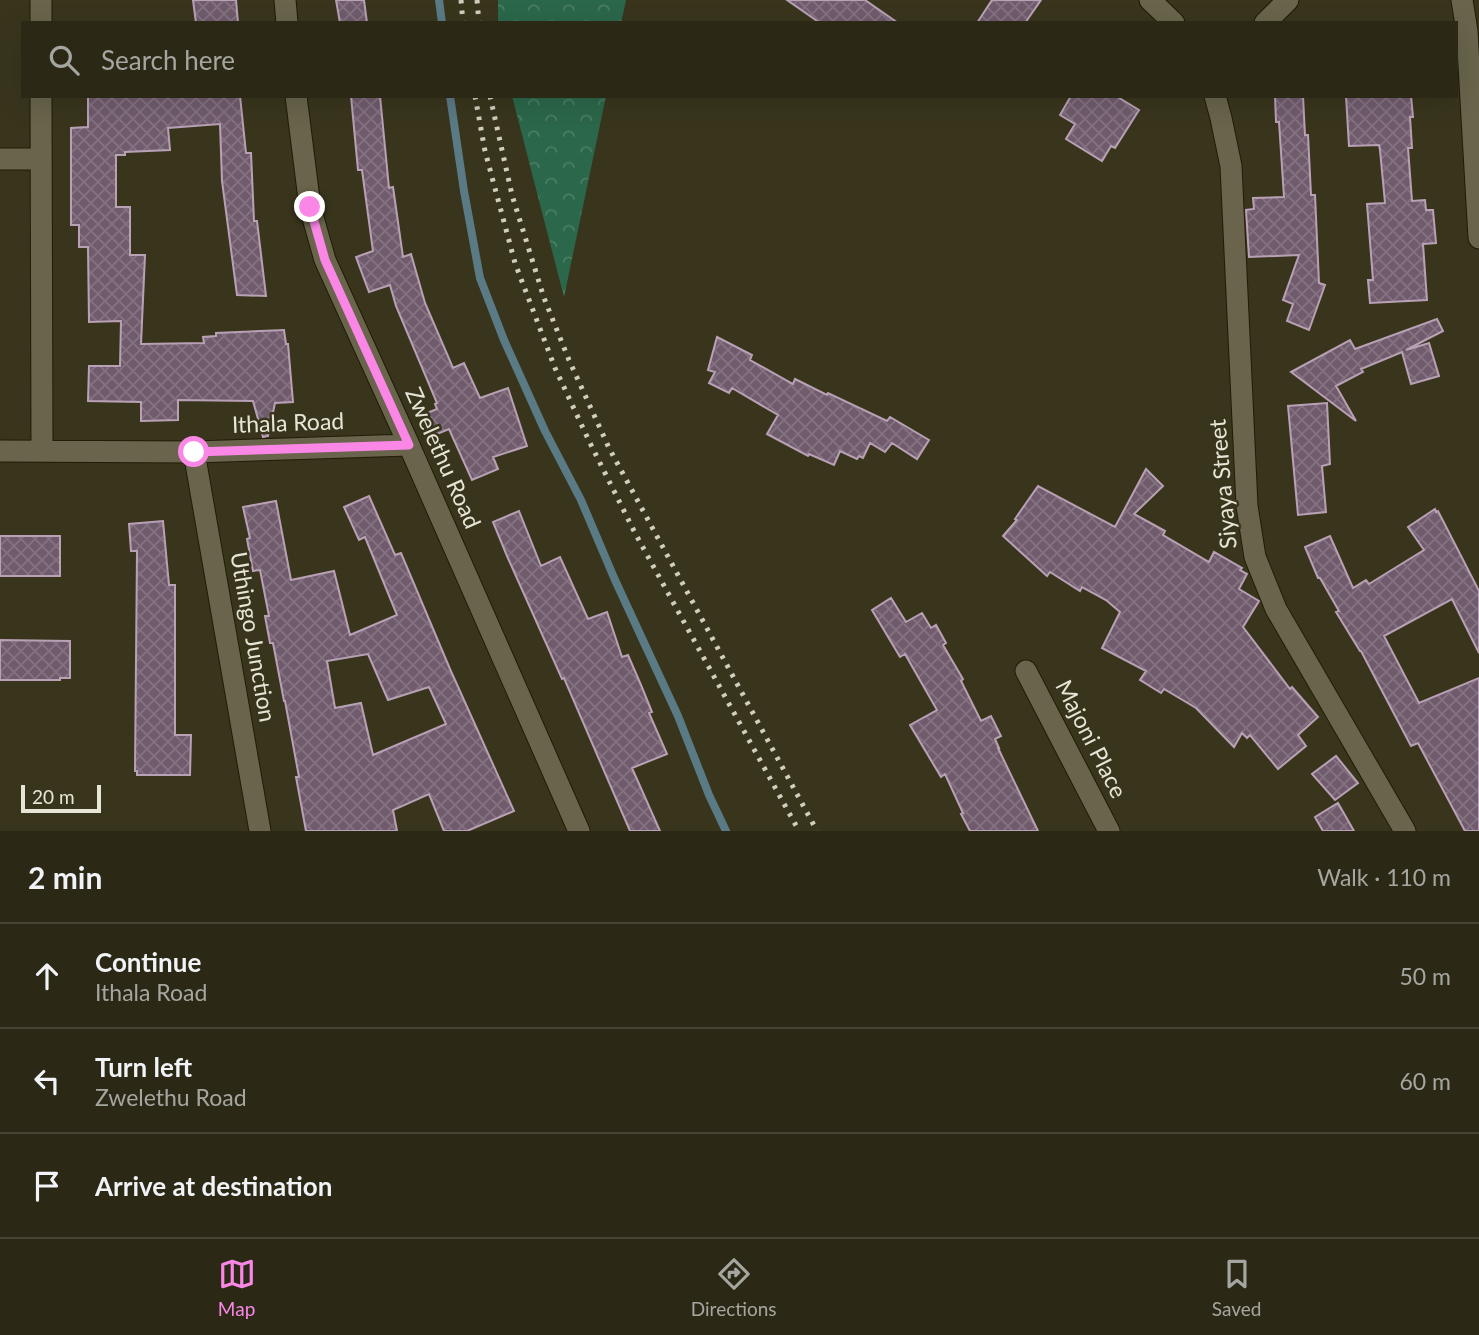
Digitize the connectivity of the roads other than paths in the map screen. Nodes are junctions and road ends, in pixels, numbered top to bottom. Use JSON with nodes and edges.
{"nodes":[{"id":1,"x":41,"y":0,"type":"edge"},
{"id":2,"x":285,"y":0,"type":"edge"},
{"id":3,"x":1150,"y":0,"type":"edge"},
{"id":4,"x":1288,"y":0,"type":"edge"},
{"id":5,"x":1462,"y":0,"type":"edge"},
{"id":6,"x":41,"y":21,"type":"edge"},
{"id":7,"x":288,"y":21,"type":"edge"},
{"id":8,"x":1172,"y":21,"type":"edge"},
{"id":9,"x":1267,"y":21,"type":"edge"},
{"id":10,"x":41,"y":98,"type":"edge"},
{"id":11,"x":296,"y":98,"type":"edge"},
{"id":12,"x":1216,"y":98,"type":"edge"},
{"id":13,"x":0,"y":159,"type":"edge"},
{"id":14,"x":41,"y":159,"type":"junction"},
{"id":15,"x":1479,"y":238,"type":"edge"},
{"id":16,"x":409,"y":445,"type":"junction"},
{"id":17,"x":42,"y":450,"type":"junction"},
{"id":18,"x":0,"y":451,"type":"edge"},
{"id":19,"x":194,"y":452,"type":"junction"},
{"id":20,"x":1026,"y":671,"type":"dead end"},
{"id":21,"x":260,"y":831,"type":"edge"},
{"id":22,"x":579,"y":831,"type":"edge"},
{"id":23,"x":1109,"y":831,"type":"edge"},
{"id":24,"x":1405,"y":831,"type":"edge"}],
"edges":[{"from":1,"to":6,"type":"street"},
{"from":2,"to":7,"type":"street"},
{"from":3,"to":8,"type":"street"},
{"from":4,"to":9,"type":"street"},
{"from":5,"to":15,"type":"street"},
{"from":10,"to":14,"type":"street"},
{"from":11,"to":16,"type":"street","name":"Zwelethu Road"},
{"from":12,"to":24,"type":"street","name":"Siyaya Street"},
{"from":13,"to":14,"type":"street"},
{"from":14,"to":17,"type":"street"},
{"from":16,"to":19,"type":"street","name":"Ithala Road"},
{"from":16,"to":22,"type":"street","name":"Zwelethu Road"},
{"from":17,"to":18,"type":"street","name":"Ithala Road"},
{"from":17,"to":19,"type":"street","name":"Ithala Road"},
{"from":19,"to":21,"type":"street","name":"Uthingo Junction"},
{"from":20,"to":23,"type":"street","name":"Majoni Place"}]}
